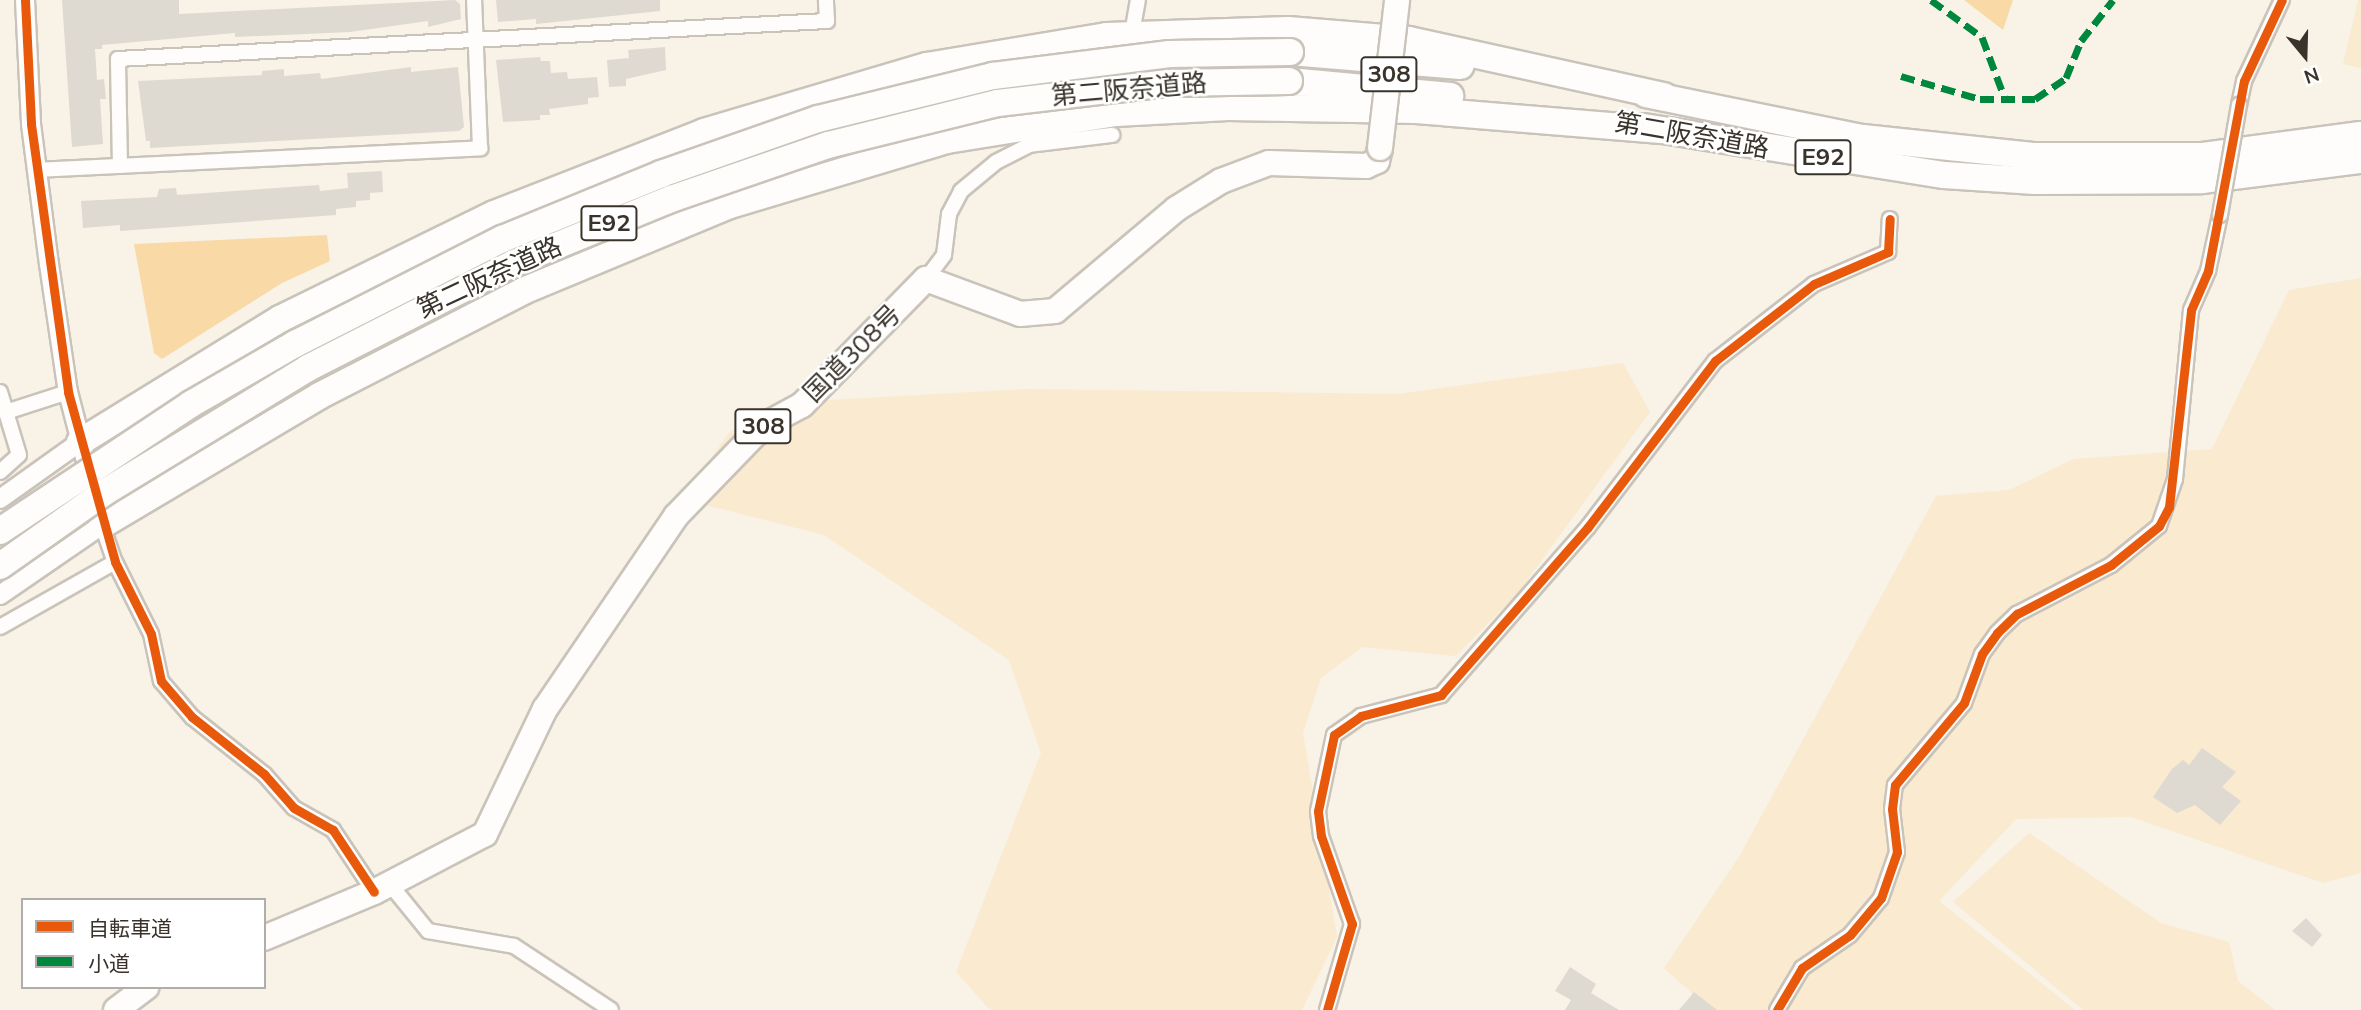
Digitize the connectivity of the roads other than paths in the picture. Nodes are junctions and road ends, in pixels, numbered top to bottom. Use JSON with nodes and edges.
{"nodes":[{"id":1,"x":25,"y":0,"type":"edge"},
{"id":2,"x":474,"y":0,"type":"edge"},
{"id":3,"x":826,"y":0,"type":"edge"},
{"id":4,"x":1138,"y":0,"type":"edge"},
{"id":5,"x":1397,"y":0,"type":"edge"},
{"id":6,"x":2282,"y":0,"type":"edge"},
{"id":7,"x":1134,"y":22,"type":"dead end"},
{"id":8,"x":476,"y":42,"type":"junction"},
{"id":9,"x":1664,"y":96,"type":"junction"},
{"id":10,"x":1661,"y":130,"type":"junction"},
{"id":11,"x":1112,"y":135,"type":"dead end"},
{"id":12,"x":2361,"y":135,"type":"edge"},
{"id":13,"x":2361,"y":160,"type":"edge"},
{"id":14,"x":120,"y":166,"type":"junction"},
{"id":15,"x":37,"y":170,"type":"junction"},
{"id":16,"x":1890,"y":219,"type":"dead end"},
{"id":17,"x":926,"y":279,"type":"junction"},
{"id":18,"x":68,"y":392,"type":"junction"},
{"id":19,"x":0,"y":393,"type":"edge"},
{"id":20,"x":6,"y":412,"type":"junction"},
{"id":21,"x":80,"y":442,"type":"junction"},
{"id":22,"x":0,"y":472,"type":"edge"},
{"id":23,"x":0,"y":499,"type":"edge"},
{"id":24,"x":102,"y":525,"type":"junction"},
{"id":25,"x":0,"y":531,"type":"edge"},
{"id":26,"x":115,"y":562,"type":"junction"},
{"id":27,"x":0,"y":566,"type":"edge"},
{"id":28,"x":0,"y":594,"type":"edge"},
{"id":29,"x":0,"y":627,"type":"edge"},
{"id":30,"x":382,"y":887,"type":"junction"},
{"id":31,"x":266,"y":937,"type":"edge"},
{"id":32,"x":143,"y":989,"type":"edge"},
{"id":33,"x":116,"y":1010,"type":"edge"},
{"id":34,"x":611,"y":1010,"type":"edge"},
{"id":35,"x":1327,"y":1010,"type":"edge"},
{"id":36,"x":1777,"y":1010,"type":"edge"}],
"edges":[{"from":1,"to":15,"type":"street"},
{"from":2,"to":8,"type":"street"},
{"from":3,"to":8,"type":"street"},
{"from":4,"to":7,"type":"street"},
{"from":5,"to":17,"type":"highway","number":"308","bridge":true},
{"from":6,"to":36,"type":"street","bridge":true},
{"from":8,"to":14,"type":"street"},
{"from":8,"to":14,"type":"street"},
{"from":9,"to":12,"type":"highway","name":"第二阪奈道路","number":"E92"},
{"from":9,"to":21,"type":"highway"},
{"from":9,"to":25,"type":"highway","name":"第二阪奈道路","number":"E92","bridge":true},
{"from":10,"to":13,"type":"highway","name":"第二阪奈道路","number":"E92"},
{"from":10,"to":24,"type":"highway"},
{"from":10,"to":27,"type":"highway","name":"第二阪奈道路","number":"E92","bridge":true},
{"from":11,"to":17,"type":"street"},
{"from":14,"to":15,"type":"street"},
{"from":15,"to":18,"type":"street"},
{"from":16,"to":35,"type":"street"},
{"from":17,"to":30,"type":"highway","name":"国道308号","number":"308"},
{"from":18,"to":20,"type":"street"},
{"from":18,"to":21,"type":"street"},
{"from":19,"to":20,"type":"street"},
{"from":20,"to":22,"type":"street"},
{"from":21,"to":23,"type":"street"},
{"from":21,"to":24,"type":"street"},
{"from":24,"to":26,"type":"street"},
{"from":24,"to":28,"type":"street"},
{"from":26,"to":29,"type":"street"},
{"from":26,"to":30,"type":"street"},
{"from":30,"to":31,"type":"highway","name":"国道308号","number":"308"},
{"from":30,"to":34,"type":"street"},
{"from":32,"to":33,"type":"highway"}]}
